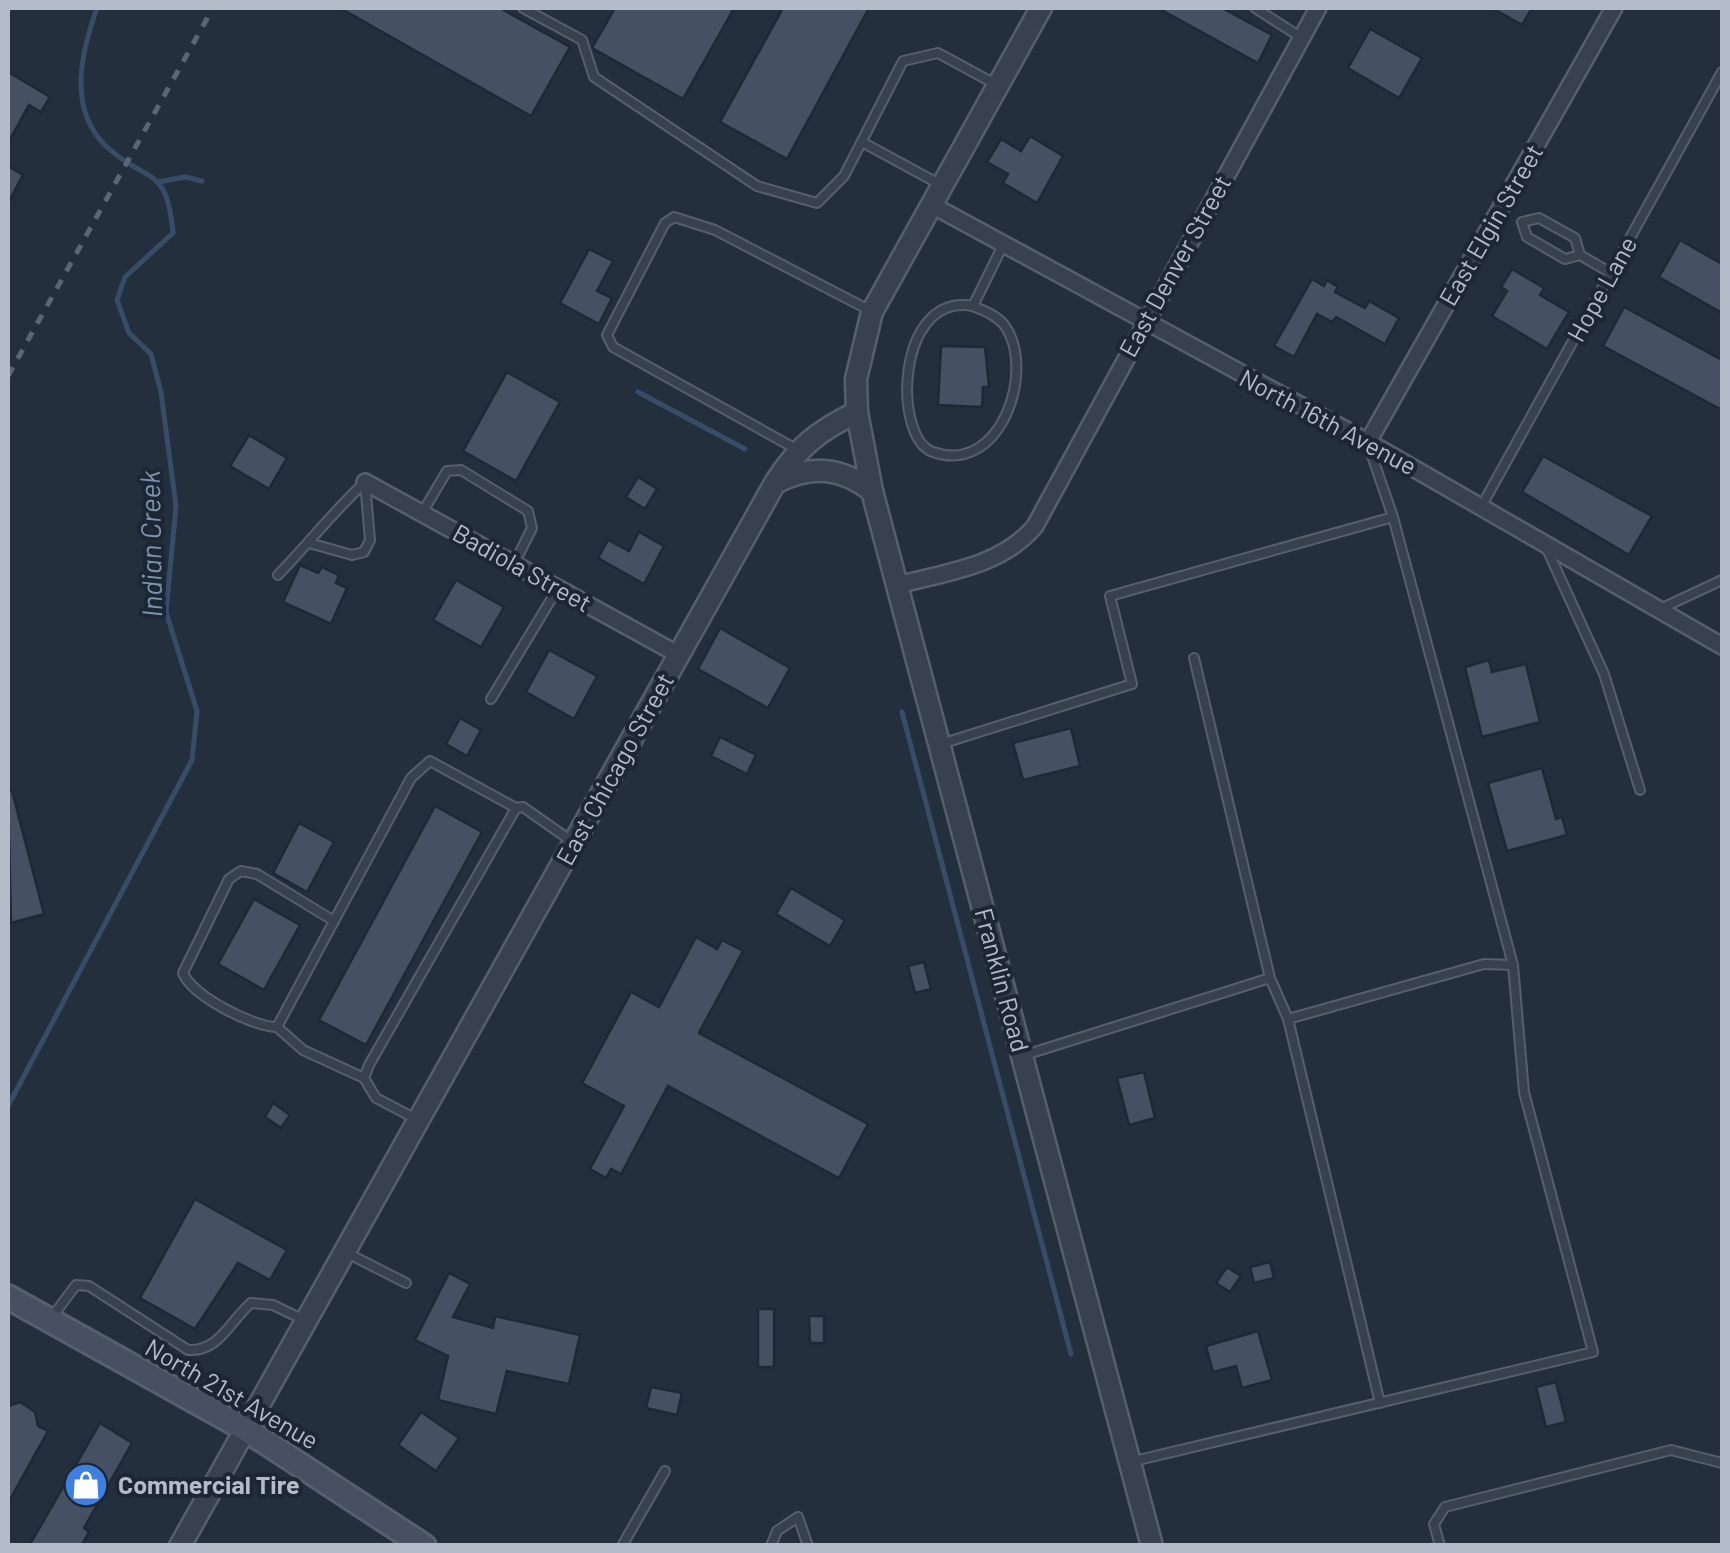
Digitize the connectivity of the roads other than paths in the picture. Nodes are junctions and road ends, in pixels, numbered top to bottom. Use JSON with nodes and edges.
{"nodes":[{"id":1,"x":523,"y":8,"type":"edge"},
{"id":2,"x":1041,"y":8,"type":"edge"},
{"id":3,"x":1255,"y":8,"type":"edge"},
{"id":4,"x":1318,"y":8,"type":"edge"},
{"id":5,"x":1614,"y":8,"type":"edge"},
{"id":6,"x":1302,"y":38,"type":"junction"},
{"id":7,"x":1722,"y":72,"type":"edge"},
{"id":8,"x":997,"y":85,"type":"junction"},
{"id":9,"x":862,"y":142,"type":"junction"},
{"id":10,"x":936,"y":195,"type":"junction"},
{"id":11,"x":1500,"y":208,"type":"junction"},
{"id":12,"x":1522,"y":222,"type":"junction"},
{"id":13,"x":1003,"y":245,"type":"junction"},
{"id":14,"x":1580,"y":255,"type":"junction"},
{"id":15,"x":1610,"y":274,"type":"junction"},
{"id":16,"x":973,"y":306,"type":"junction"},
{"id":17,"x":872,"y":312,"type":"junction"},
{"id":18,"x":1143,"y":323,"type":"junction"},
{"id":19,"x":857,"y":412,"type":"junction"},
{"id":20,"x":1368,"y":442,"type":"junction"},
{"id":21,"x":796,"y":449,"type":"junction"},
{"id":22,"x":365,"y":482,"type":"junction"},
{"id":23,"x":775,"y":483,"type":"junction"},
{"id":24,"x":872,"y":491,"type":"junction"},
{"id":25,"x":1481,"y":507,"type":"junction"},
{"id":26,"x":422,"y":513,"type":"junction"},
{"id":27,"x":1393,"y":517,"type":"junction"},
{"id":28,"x":1544,"y":542,"type":"junction"},
{"id":29,"x":310,"y":543,"type":"junction"},
{"id":30,"x":514,"y":564,"type":"junction"},
{"id":31,"x":278,"y":575,"type":"dead end"},
{"id":32,"x":1722,"y":580,"type":"edge"},
{"id":33,"x":898,"y":585,"type":"junction"},
{"id":34,"x":558,"y":588,"type":"junction"},
{"id":35,"x":1660,"y":609,"type":"junction"},
{"id":36,"x":1722,"y":646,"type":"edge"},
{"id":37,"x":679,"y":655,"type":"junction"},
{"id":38,"x":1194,"y":658,"type":"dead end"},
{"id":39,"x":491,"y":700,"type":"dead end"},
{"id":40,"x":941,"y":744,"type":"junction"},
{"id":41,"x":1640,"y":790,"type":"dead end"},
{"id":42,"x":516,"y":808,"type":"junction"},
{"id":43,"x":574,"y":842,"type":"junction"},
{"id":44,"x":334,"y":921,"type":"junction"},
{"id":45,"x":1513,"y":965,"type":"junction"},
{"id":46,"x":1270,"y":978,"type":"junction"},
{"id":47,"x":1288,"y":1019,"type":"junction"},
{"id":48,"x":276,"y":1027,"type":"junction"},
{"id":49,"x":1022,"y":1056,"type":"junction"},
{"id":50,"x":364,"y":1078,"type":"junction"},
{"id":51,"x":418,"y":1120,"type":"junction"},
{"id":52,"x":344,"y":1252,"type":"junction"},
{"id":53,"x":406,"y":1283,"type":"dead end"},
{"id":54,"x":8,"y":1297,"type":"edge"},
{"id":55,"x":49,"y":1320,"type":"junction"},
{"id":56,"x":306,"y":1321,"type":"junction"},
{"id":57,"x":1380,"y":1402,"type":"junction"},
{"id":58,"x":245,"y":1429,"type":"junction"},
{"id":59,"x":1127,"y":1462,"type":"junction"},
{"id":60,"x":1722,"y":1462,"type":"edge"},
{"id":61,"x":666,"y":1471,"type":"dead end"},
{"id":62,"x":417,"y":1543,"type":"edge"},
{"id":63,"x":180,"y":1546,"type":"edge"},
{"id":64,"x":622,"y":1546,"type":"edge"},
{"id":65,"x":771,"y":1546,"type":"edge"},
{"id":66,"x":808,"y":1546,"type":"edge"},
{"id":67,"x":1152,"y":1546,"type":"edge"},
{"id":68,"x":1440,"y":1546,"type":"edge"}],
"edges":[{"from":1,"to":9,"type":"lane"},
{"from":2,"to":8,"type":"street"},
{"from":3,"to":6,"type":"lane"},
{"from":4,"to":6,"type":"street","name":"East Denver Street"},
{"from":5,"to":11,"type":"street","name":"East Elgin Street"},
{"from":6,"to":18,"type":"street","name":"East Denver Street"},
{"from":7,"to":15,"type":"lane","name":"Hope Lane"},
{"from":8,"to":9,"type":"lane"},
{"from":8,"to":10,"type":"street"},
{"from":9,"to":10,"type":"lane"},
{"from":10,"to":13,"type":"street","name":"North 16th Avenue"},
{"from":10,"to":17,"type":"street"},
{"from":11,"to":12,"type":"lane"},
{"from":11,"to":20,"type":"street","name":"East Elgin Street"},
{"from":12,"to":14,"type":"lane"},
{"from":12,"to":14,"type":"lane"},
{"from":13,"to":16,"type":"lane"},
{"from":13,"to":18,"type":"street","name":"North 16th Avenue"},
{"from":14,"to":15,"type":"lane"},
{"from":15,"to":25,"type":"lane","name":"Hope Lane"},
{"from":16,"to":16,"type":"lane"},
{"from":17,"to":19,"type":"street"},
{"from":17,"to":21,"type":"lane"},
{"from":18,"to":20,"type":"street","name":"North 16th Avenue"},
{"from":18,"to":33,"type":"street","name":"East Denver Street"},
{"from":19,"to":21,"type":"street","name":"East Chicago Street"},
{"from":19,"to":24,"type":"street","name":"Franklin Road"},
{"from":20,"to":25,"type":"street","name":"North 16th Avenue"},
{"from":20,"to":27,"type":"lane"},
{"from":21,"to":23,"type":"street","name":"East Chicago Street"},
{"from":22,"to":26,"type":"street","name":"Badiola Street"},
{"from":22,"to":29,"type":"lane"},
{"from":22,"to":29,"type":"lane"},
{"from":23,"to":24,"type":"street"},
{"from":23,"to":37,"type":"street","name":"East Chicago Street"},
{"from":24,"to":33,"type":"street","name":"Franklin Road"},
{"from":25,"to":28,"type":"street","name":"North 16th Avenue"},
{"from":26,"to":30,"type":"street","name":"Badiola Street"},
{"from":26,"to":30,"type":"lane"},
{"from":27,"to":40,"type":"lane"},
{"from":27,"to":45,"type":"lane"},
{"from":28,"to":35,"type":"street","name":"North 16th Avenue"},
{"from":28,"to":41,"type":"lane"},
{"from":29,"to":31,"type":"lane"},
{"from":30,"to":34,"type":"street","name":"Badiola Street"},
{"from":32,"to":35,"type":"lane"},
{"from":33,"to":40,"type":"street","name":"Franklin Road"},
{"from":34,"to":37,"type":"street","name":"Badiola Street"},
{"from":34,"to":39,"type":"lane"},
{"from":35,"to":36,"type":"street","name":"North 16th Avenue"},
{"from":37,"to":43,"type":"street","name":"East Chicago Street"},
{"from":38,"to":46,"type":"lane"},
{"from":40,"to":49,"type":"street","name":"Franklin Road"},
{"from":42,"to":43,"type":"lane"},
{"from":42,"to":44,"type":"lane"},
{"from":42,"to":50,"type":"lane"},
{"from":43,"to":51,"type":"street","name":"East Chicago Street"},
{"from":44,"to":48,"type":"lane"},
{"from":44,"to":48,"type":"lane"},
{"from":45,"to":47,"type":"lane"},
{"from":45,"to":57,"type":"lane"},
{"from":46,"to":47,"type":"lane"},
{"from":46,"to":49,"type":"lane"},
{"from":47,"to":57,"type":"lane"},
{"from":48,"to":50,"type":"lane"},
{"from":49,"to":59,"type":"street","name":"Franklin Road"},
{"from":50,"to":51,"type":"lane"},
{"from":51,"to":52,"type":"street","name":"East Chicago Street"},
{"from":52,"to":53,"type":"lane"},
{"from":52,"to":56,"type":"street","name":"East Chicago Street"},
{"from":54,"to":55,"type":"main road","name":"North 21st Avenue"},
{"from":55,"to":56,"type":"lane"},
{"from":55,"to":58,"type":"main road","name":"North 21st Avenue"},
{"from":56,"to":58,"type":"street","name":"East Chicago Street"},
{"from":57,"to":59,"type":"lane"},
{"from":58,"to":62,"type":"main road","name":"North 21st Avenue"},
{"from":58,"to":63,"type":"street","name":"East Chicago Street"},
{"from":59,"to":67,"type":"street","name":"Franklin Road"},
{"from":60,"to":68,"type":"lane"},
{"from":61,"to":64,"type":"lane"},
{"from":65,"to":66,"type":"lane"}]}
